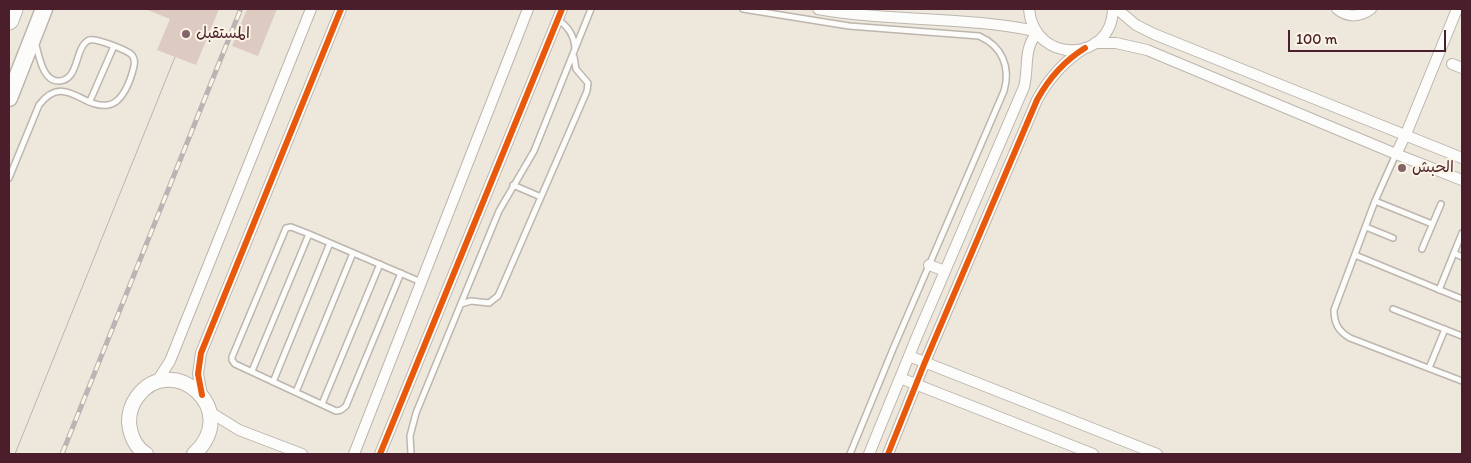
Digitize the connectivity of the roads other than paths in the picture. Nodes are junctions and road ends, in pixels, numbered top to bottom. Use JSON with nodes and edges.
{"nodes":[{"id":1,"x":13,"y":9,"type":"edge"},
{"id":2,"x":44,"y":9,"type":"edge"},
{"id":3,"x":311,"y":9,"type":"edge"},
{"id":4,"x":341,"y":9,"type":"edge"},
{"id":5,"x":528,"y":9,"type":"edge"},
{"id":6,"x":562,"y":9,"type":"edge"},
{"id":7,"x":591,"y":9,"type":"edge"},
{"id":8,"x":743,"y":9,"type":"edge"},
{"id":9,"x":818,"y":9,"type":"edge"},
{"id":10,"x":1029,"y":9,"type":"edge"},
{"id":11,"x":1113,"y":9,"type":"edge"},
{"id":12,"x":1117,"y":9,"type":"edge"},
{"id":13,"x":1337,"y":9,"type":"edge"},
{"id":14,"x":1370,"y":9,"type":"edge"},
{"id":15,"x":1457,"y":9,"type":"edge"},
{"id":16,"x":557,"y":19,"type":"junction"},
{"id":17,"x":9,"y":20,"type":"edge"},
{"id":18,"x":1036,"y":32,"type":"junction"},
{"id":19,"x":34,"y":36,"type":"junction"},
{"id":20,"x":1090,"y":45,"type":"junction"},
{"id":21,"x":114,"y":46,"type":"junction"},
{"id":22,"x":575,"y":50,"type":"junction"},
{"id":23,"x":1452,"y":64,"type":"dead end"},
{"id":24,"x":1462,"y":68,"type":"edge"},
{"id":25,"x":9,"y":98,"type":"edge"},
{"id":26,"x":90,"y":101,"type":"junction"},
{"id":27,"x":1406,"y":134,"type":"junction"},
{"id":28,"x":1396,"y":154,"type":"junction"},
{"id":29,"x":1462,"y":158,"type":"edge"},
{"id":30,"x":9,"y":178,"type":"edge"},
{"id":31,"x":1462,"y":180,"type":"edge"},
{"id":32,"x":513,"y":185,"type":"junction"},
{"id":33,"x":541,"y":197,"type":"junction"},
{"id":34,"x":1376,"y":201,"type":"junction"},
{"id":35,"x":1441,"y":204,"type":"dead end"},
{"id":36,"x":1432,"y":224,"type":"junction"},
{"id":37,"x":1366,"y":227,"type":"junction"},
{"id":38,"x":1462,"y":233,"type":"edge"},
{"id":39,"x":309,"y":234,"type":"junction"},
{"id":40,"x":1393,"y":238,"type":"dead end"},
{"id":41,"x":330,"y":243,"type":"junction"},
{"id":42,"x":1422,"y":249,"type":"dead end"},
{"id":43,"x":353,"y":253,"type":"junction"},
{"id":44,"x":1454,"y":253,"type":"junction"},
{"id":45,"x":1355,"y":255,"type":"junction"},
{"id":46,"x":1462,"y":257,"type":"edge"},
{"id":47,"x":380,"y":264,"type":"junction"},
{"id":48,"x":929,"y":265,"type":"junction"},
{"id":49,"x":945,"y":271,"type":"junction"},
{"id":50,"x":401,"y":273,"type":"junction"},
{"id":51,"x":421,"y":282,"type":"junction"},
{"id":52,"x":1439,"y":290,"type":"junction"},
{"id":53,"x":1462,"y":299,"type":"edge"},
{"id":54,"x":461,"y":304,"type":"junction"},
{"id":55,"x":1393,"y":309,"type":"dead end"},
{"id":56,"x":1445,"y":329,"type":"junction"},
{"id":57,"x":1462,"y":336,"type":"edge"},
{"id":58,"x":909,"y":356,"type":"junction"},
{"id":59,"x":925,"y":362,"type":"junction"},
{"id":60,"x":1429,"y":368,"type":"junction"},
{"id":61,"x":252,"y":372,"type":"junction"},
{"id":62,"x":900,"y":378,"type":"junction"},
{"id":63,"x":1462,"y":381,"type":"edge"},
{"id":64,"x":273,"y":382,"type":"junction"},
{"id":65,"x":156,"y":383,"type":"junction"},
{"id":66,"x":916,"y":384,"type":"junction"},
{"id":67,"x":296,"y":392,"type":"junction"},
{"id":68,"x":202,"y":395,"type":"junction"},
{"id":69,"x":322,"y":404,"type":"junction"},
{"id":70,"x":210,"y":412,"type":"junction"},
{"id":71,"x":140,"y":451,"type":"edge"},
{"id":72,"x":194,"y":454,"type":"edge"},
{"id":73,"x":302,"y":454,"type":"edge"},
{"id":74,"x":354,"y":454,"type":"edge"},
{"id":75,"x":380,"y":454,"type":"edge"},
{"id":76,"x":411,"y":454,"type":"edge"},
{"id":77,"x":850,"y":454,"type":"edge"},
{"id":78,"x":869,"y":454,"type":"edge"},
{"id":79,"x":888,"y":454,"type":"edge"},
{"id":80,"x":1093,"y":454,"type":"edge"},
{"id":81,"x":1157,"y":454,"type":"edge"}],
"edges":[{"from":1,"to":17,"type":"highway"},
{"from":2,"to":19,"type":"main road"},
{"from":3,"to":65,"type":"street"},
{"from":4,"to":68,"type":"street"},
{"from":5,"to":51,"type":"street"},
{"from":6,"to":16,"type":"street"},
{"from":7,"to":22,"type":"lane"},
{"from":8,"to":48,"type":"lane"},
{"from":9,"to":18,"type":"street"},
{"from":10,"to":18,"type":"street"},
{"from":11,"to":20,"type":"street"},
{"from":12,"to":27,"type":"street"},
{"from":13,"to":14,"type":"street"},
{"from":15,"to":27,"type":"street"},
{"from":16,"to":22,"type":"lane"},
{"from":16,"to":75,"type":"street"},
{"from":18,"to":20,"type":"street"},
{"from":18,"to":49,"type":"street"},
{"from":19,"to":21,"type":"lane"},
{"from":19,"to":25,"type":"main road"},
{"from":20,"to":28,"type":"street"},
{"from":20,"to":59,"type":"street"},
{"from":21,"to":26,"type":"lane"},
{"from":21,"to":26,"type":"lane"},
{"from":22,"to":32,"type":"lane"},
{"from":22,"to":33,"type":"lane"},
{"from":23,"to":24,"type":"street"},
{"from":26,"to":30,"type":"lane"},
{"from":27,"to":28,"type":"street"},
{"from":27,"to":29,"type":"street"},
{"from":28,"to":31,"type":"street"},
{"from":28,"to":34,"type":"lane"},
{"from":32,"to":33,"type":"lane"},
{"from":32,"to":54,"type":"lane"},
{"from":33,"to":54,"type":"lane"},
{"from":34,"to":36,"type":"lane"},
{"from":34,"to":37,"type":"lane"},
{"from":35,"to":36,"type":"lane"},
{"from":36,"to":42,"type":"lane"},
{"from":37,"to":40,"type":"lane"},
{"from":37,"to":45,"type":"lane"},
{"from":38,"to":44,"type":"lane"},
{"from":39,"to":41,"type":"lane"},
{"from":39,"to":61,"type":"lane"},
{"from":39,"to":61,"type":"lane"},
{"from":41,"to":43,"type":"lane"},
{"from":41,"to":64,"type":"lane"},
{"from":43,"to":47,"type":"lane"},
{"from":43,"to":67,"type":"lane"},
{"from":44,"to":46,"type":"lane"},
{"from":44,"to":52,"type":"lane"},
{"from":45,"to":52,"type":"lane"},
{"from":45,"to":60,"type":"lane"},
{"from":47,"to":50,"type":"lane"},
{"from":47,"to":69,"type":"lane"},
{"from":48,"to":49,"type":"street"},
{"from":48,"to":77,"type":"lane"},
{"from":49,"to":58,"type":"street"},
{"from":50,"to":51,"type":"lane"},
{"from":50,"to":69,"type":"lane"},
{"from":51,"to":74,"type":"street"},
{"from":52,"to":53,"type":"lane"},
{"from":54,"to":76,"type":"lane"},
{"from":55,"to":56,"type":"lane"},
{"from":56,"to":57,"type":"lane"},
{"from":56,"to":60,"type":"lane"},
{"from":58,"to":59,"type":"street"},
{"from":58,"to":62,"type":"street"},
{"from":59,"to":66,"type":"street"},
{"from":59,"to":81,"type":"street"},
{"from":60,"to":63,"type":"lane"},
{"from":61,"to":64,"type":"lane"},
{"from":62,"to":66,"type":"street"},
{"from":62,"to":78,"type":"street"},
{"from":64,"to":67,"type":"lane"},
{"from":65,"to":68,"type":"street"},
{"from":65,"to":71,"type":"street"},
{"from":66,"to":79,"type":"street"},
{"from":66,"to":80,"type":"street"},
{"from":67,"to":69,"type":"lane"},
{"from":68,"to":70,"type":"street"},
{"from":70,"to":72,"type":"street"},
{"from":70,"to":73,"type":"street"}]}
